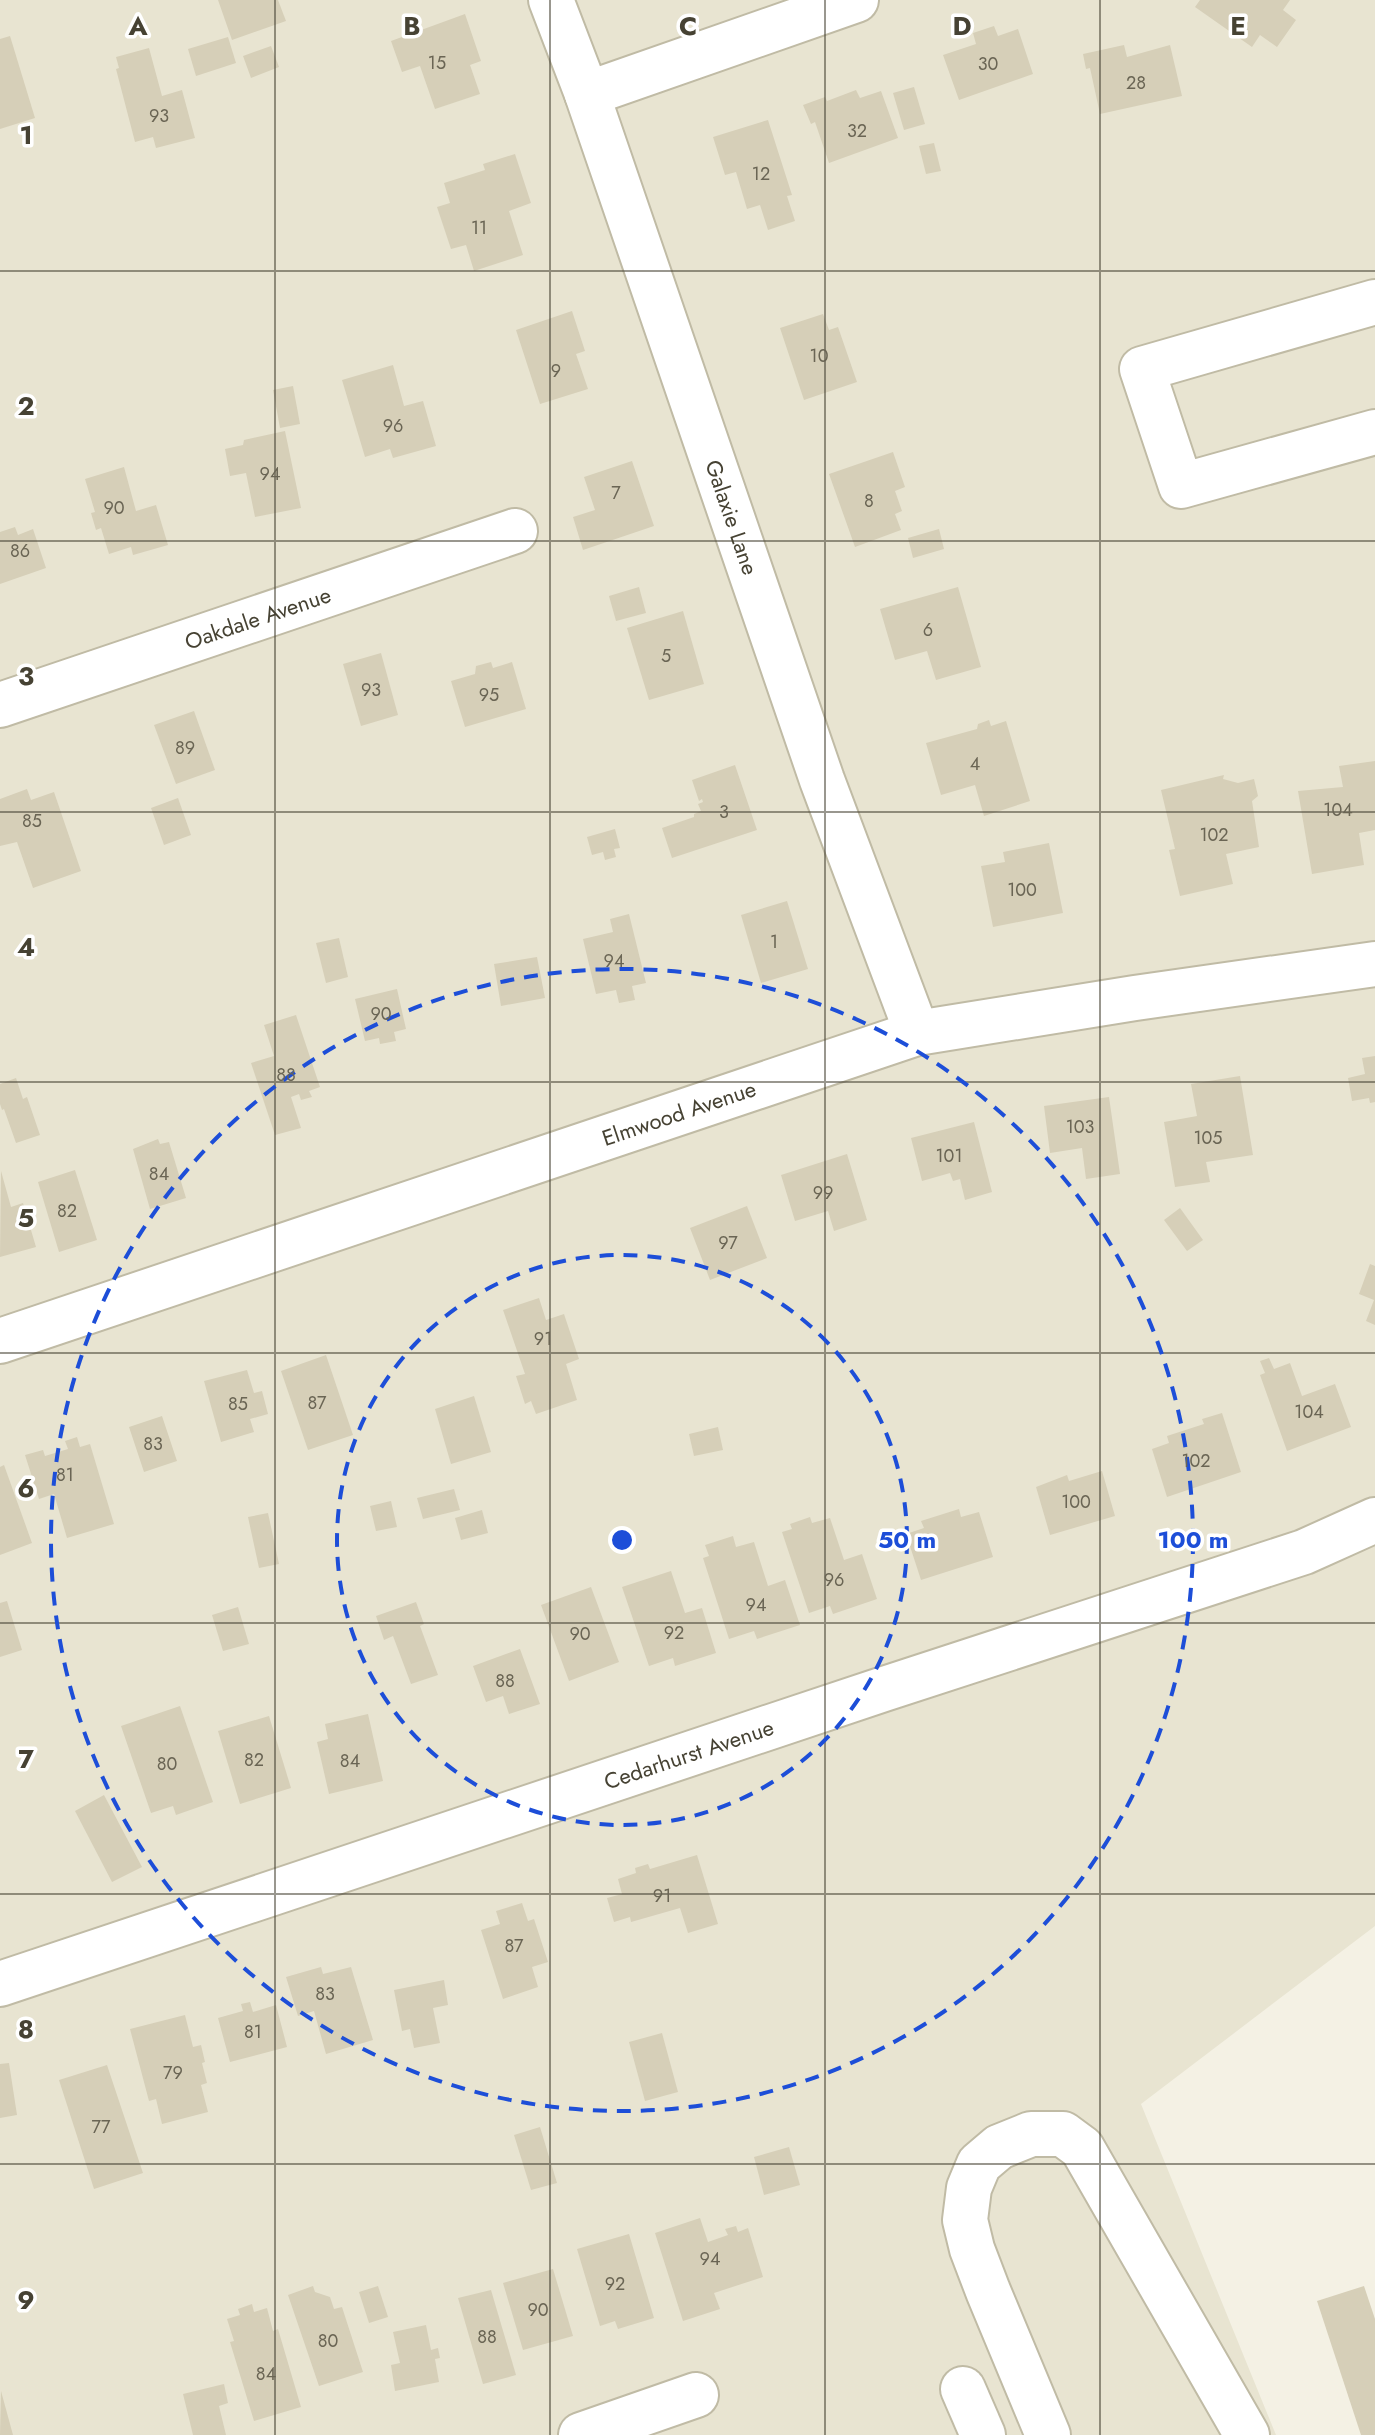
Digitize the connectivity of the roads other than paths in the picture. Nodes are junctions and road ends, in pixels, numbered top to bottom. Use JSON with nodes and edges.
{"nodes":[{"id":1,"x":551,"y":0,"type":"edge"},
{"id":2,"x":856,"y":0,"type":"edge"},
{"id":3,"x":587,"y":94,"type":"junction"},
{"id":4,"x":1375,"y":302,"type":"edge"},
{"id":5,"x":1375,"y":432,"type":"edge"},
{"id":6,"x":515,"y":531,"type":"dead end"},
{"id":7,"x":0,"y":705,"type":"edge"},
{"id":8,"x":1375,"y":964,"type":"edge"},
{"id":9,"x":917,"y":1033,"type":"junction"},
{"id":10,"x":0,"y":1341,"type":"edge"},
{"id":11,"x":1375,"y":1520,"type":"edge"},
{"id":12,"x":0,"y":1984,"type":"edge"},
{"id":13,"x":963,"y":2389,"type":"dead end"},
{"id":14,"x":696,"y":2395,"type":"dead end"},
{"id":15,"x":581,"y":2435,"type":"edge"},
{"id":16,"x":983,"y":2435,"type":"edge"},
{"id":17,"x":1048,"y":2435,"type":"edge"},
{"id":18,"x":1247,"y":2435,"type":"edge"}],
"edges":[{"from":1,"to":3,"type":"street","name":"Galaxie Lane"},
{"from":2,"to":3,"type":"street"},
{"from":3,"to":9,"type":"street","name":"Galaxie Lane"},
{"from":4,"to":5,"type":"street"},
{"from":6,"to":7,"type":"street","name":"Oakdale Avenue"},
{"from":8,"to":9,"type":"street","name":"Elmwood Avenue"},
{"from":9,"to":10,"type":"street","name":"Elmwood Avenue"},
{"from":11,"to":12,"type":"street","name":"Cedarhurst Avenue"},
{"from":13,"to":16,"type":"street"},
{"from":14,"to":15,"type":"street"},
{"from":17,"to":18,"type":"street"}]}
